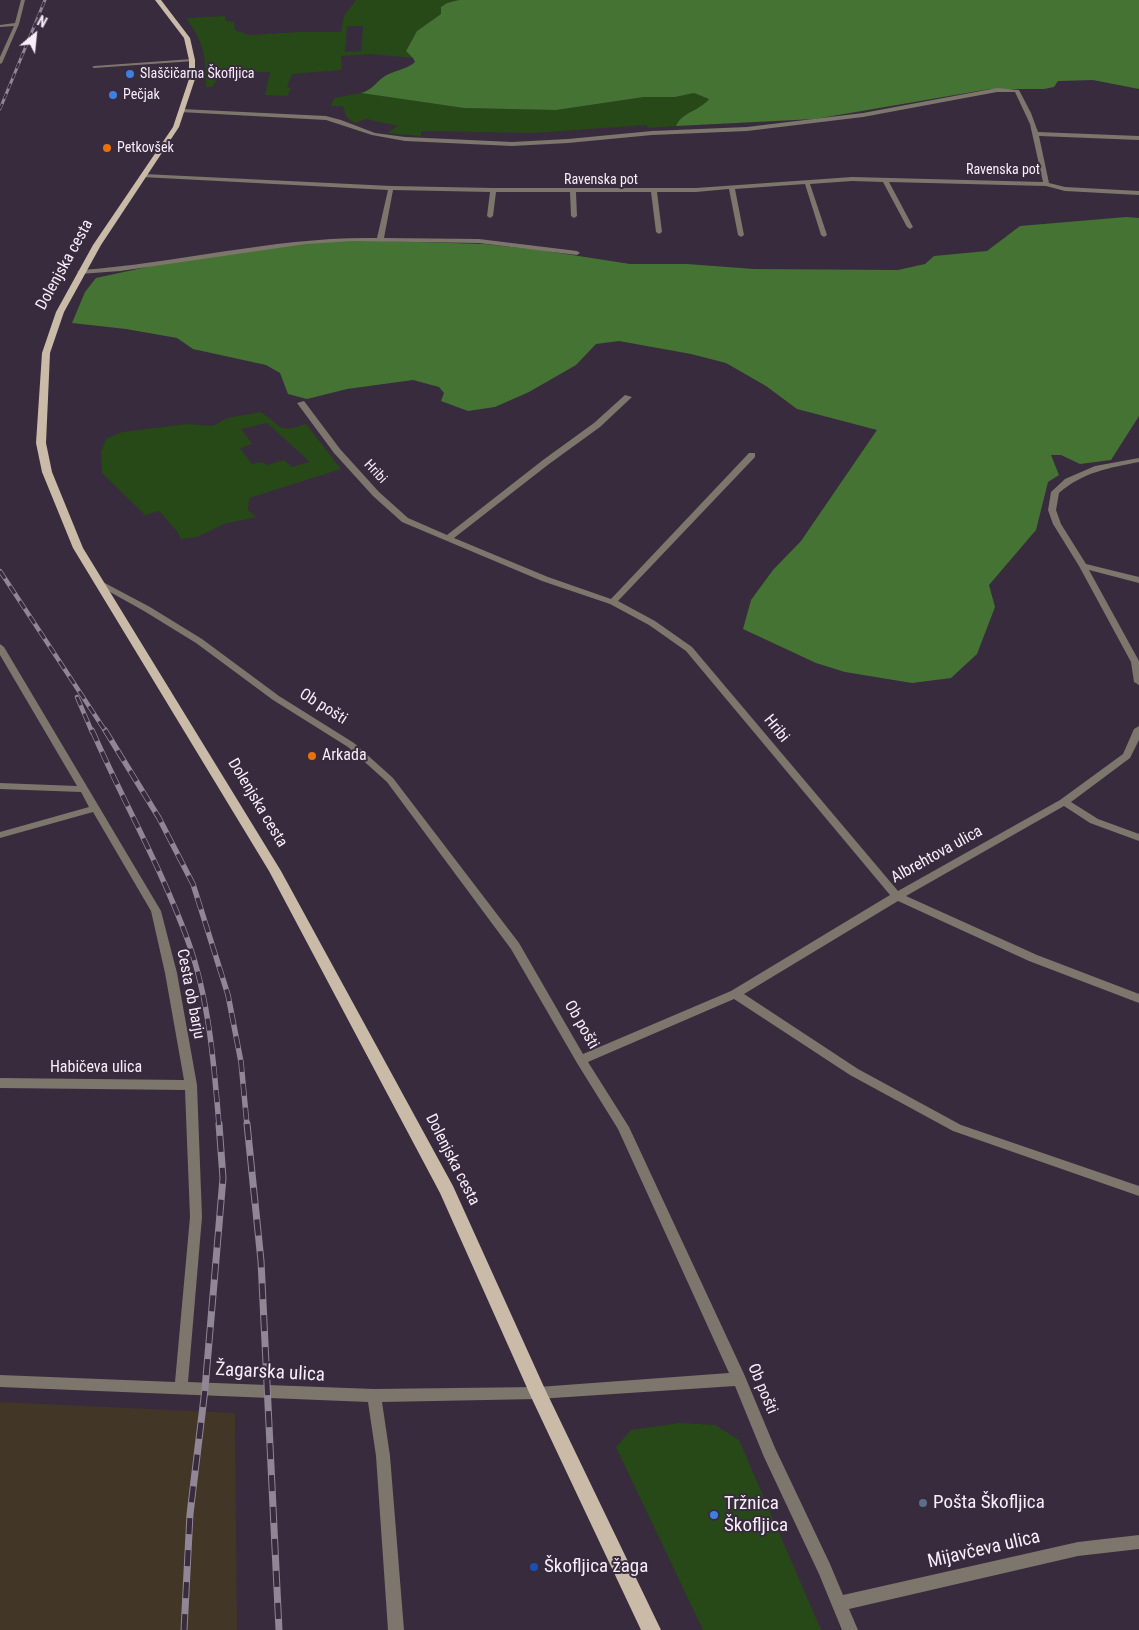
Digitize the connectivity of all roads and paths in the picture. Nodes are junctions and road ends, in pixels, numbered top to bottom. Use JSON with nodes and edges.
{"nodes":[{"id":1,"x":23,"y":0,"type":"edge"},
{"id":2,"x":158,"y":0,"type":"edge"},
{"id":3,"x":17,"y":24,"type":"junction"},
{"id":4,"x":0,"y":26,"type":"edge"},
{"id":5,"x":192,"y":60,"type":"junction"},
{"id":6,"x":0,"y":63,"type":"edge"},
{"id":7,"x":94,"y":67,"type":"dead end"},
{"id":8,"x":182,"y":111,"type":"junction"},
{"id":9,"x":1037,"y":134,"type":"junction"},
{"id":10,"x":1139,"y":138,"type":"edge"},
{"id":11,"x":144,"y":176,"type":"junction"},
{"id":12,"x":885,"y":179,"type":"junction"},
{"id":13,"x":807,"y":182,"type":"junction"},
{"id":14,"x":1046,"y":184,"type":"junction"},
{"id":15,"x":392,"y":188,"type":"junction"},
{"id":16,"x":732,"y":189,"type":"junction"},
{"id":17,"x":493,"y":190,"type":"junction"},
{"id":18,"x":573,"y":191,"type":"junction"},
{"id":19,"x":654,"y":192,"type":"junction"},
{"id":20,"x":1139,"y":193,"type":"edge"},
{"id":21,"x":490,"y":216,"type":"dead end"},
{"id":22,"x":574,"y":216,"type":"dead end"},
{"id":23,"x":910,"y":227,"type":"dead end"},
{"id":24,"x":659,"y":232,"type":"dead end"},
{"id":25,"x":741,"y":235,"type":"dead end"},
{"id":26,"x":824,"y":235,"type":"dead end"},
{"id":27,"x":380,"y":240,"type":"junction"},
{"id":28,"x":577,"y":253,"type":"dead end"},
{"id":29,"x":80,"y":272,"type":"junction"},
{"id":30,"x":628,"y":397,"type":"dead end"},
{"id":31,"x":301,"y":403,"type":"dead end"},
{"id":32,"x":752,"y":455,"type":"dead end"},
{"id":33,"x":1139,"y":460,"type":"edge"},
{"id":34,"x":447,"y":539,"type":"junction"},
{"id":35,"x":1083,"y":566,"type":"junction"},
{"id":36,"x":1139,"y":580,"type":"edge"},
{"id":37,"x":98,"y":583,"type":"junction"},
{"id":38,"x":613,"y":602,"type":"junction"},
{"id":39,"x":0,"y":647,"type":"edge"},
{"id":40,"x":1139,"y":682,"type":"edge"},
{"id":41,"x":1139,"y":729,"type":"edge"},
{"id":42,"x":0,"y":786,"type":"edge"},
{"id":43,"x":84,"y":789,"type":"junction"},
{"id":44,"x":1064,"y":802,"type":"junction"},
{"id":45,"x":96,"y":808,"type":"junction"},
{"id":46,"x":0,"y":835,"type":"edge"},
{"id":47,"x":1139,"y":838,"type":"edge"},
{"id":48,"x":897,"y":896,"type":"junction"},
{"id":49,"x":735,"y":994,"type":"junction"},
{"id":50,"x":1139,"y":999,"type":"edge"},
{"id":51,"x":581,"y":1060,"type":"junction"},
{"id":52,"x":0,"y":1083,"type":"edge"},
{"id":53,"x":191,"y":1084,"type":"junction"},
{"id":54,"x":1139,"y":1191,"type":"edge"},
{"id":55,"x":739,"y":1379,"type":"junction"},
{"id":56,"x":0,"y":1381,"type":"edge"},
{"id":57,"x":181,"y":1388,"type":"junction"},
{"id":58,"x":538,"y":1393,"type":"junction"},
{"id":59,"x":374,"y":1396,"type":"junction"},
{"id":60,"x":1139,"y":1542,"type":"edge"},
{"id":61,"x":839,"y":1604,"type":"junction"},
{"id":62,"x":396,"y":1630,"type":"edge"},
{"id":63,"x":651,"y":1630,"type":"edge"},
{"id":64,"x":850,"y":1630,"type":"edge"}],
"edges":[{"from":1,"to":3,"type":"street"},
{"from":2,"to":5,"type":"main road","name":"Dolenjska cesta"},
{"from":3,"to":4,"type":"street"},
{"from":3,"to":6,"type":"street"},
{"from":5,"to":7,"type":"street"},
{"from":5,"to":8,"type":"main road","name":"Dolenjska cesta"},
{"from":8,"to":9,"type":"street","name":"Ravenska pot"},
{"from":8,"to":11,"type":"main road","name":"Dolenjska cesta"},
{"from":9,"to":10,"type":"street"},
{"from":9,"to":14,"type":"street","name":"Ravenska pot"},
{"from":11,"to":15,"type":"street","name":"Ravenska pot"},
{"from":11,"to":29,"type":"main road","name":"Dolenjska cesta"},
{"from":12,"to":13,"type":"street","name":"Ravenska pot"},
{"from":12,"to":14,"type":"street","name":"Ravenska pot"},
{"from":12,"to":23,"type":"street"},
{"from":13,"to":16,"type":"street","name":"Ravenska pot"},
{"from":13,"to":26,"type":"street"},
{"from":14,"to":20,"type":"street"},
{"from":15,"to":17,"type":"street","name":"Ravenska pot"},
{"from":15,"to":27,"type":"street"},
{"from":16,"to":19,"type":"street","name":"Ravenska pot"},
{"from":16,"to":25,"type":"street"},
{"from":17,"to":18,"type":"street","name":"Ravenska pot"},
{"from":17,"to":21,"type":"street"},
{"from":18,"to":19,"type":"street","name":"Ravenska pot"},
{"from":18,"to":22,"type":"street"},
{"from":19,"to":24,"type":"street"},
{"from":27,"to":28,"type":"street"},
{"from":27,"to":29,"type":"street"},
{"from":29,"to":37,"type":"main road","name":"Dolenjska cesta"},
{"from":30,"to":34,"type":"street"},
{"from":31,"to":34,"type":"street","name":"Hribi"},
{"from":32,"to":38,"type":"street"},
{"from":33,"to":35,"type":"street"},
{"from":34,"to":38,"type":"street","name":"Hribi"},
{"from":35,"to":36,"type":"street"},
{"from":35,"to":40,"type":"street"},
{"from":37,"to":51,"type":"street","name":"Ob pošti"},
{"from":37,"to":58,"type":"main road","name":"Dolenjska cesta"},
{"from":38,"to":48,"type":"street","name":"Hribi"},
{"from":39,"to":43,"type":"street","name":"Cesta ob barju"},
{"from":41,"to":44,"type":"street","name":"Albrehtova ulica"},
{"from":42,"to":43,"type":"street"},
{"from":43,"to":45,"type":"street","name":"Cesta ob barju"},
{"from":44,"to":47,"type":"street"},
{"from":44,"to":48,"type":"street","name":"Albrehtova ulica"},
{"from":45,"to":46,"type":"street"},
{"from":45,"to":53,"type":"street","name":"Cesta ob barju"},
{"from":48,"to":49,"type":"street","name":"Albrehtova ulica"},
{"from":48,"to":50,"type":"street"},
{"from":49,"to":51,"type":"street","name":"Albrehtova ulica"},
{"from":49,"to":54,"type":"street"},
{"from":51,"to":55,"type":"street","name":"Ob pošti"},
{"from":52,"to":53,"type":"street","name":"Habičeva ulica"},
{"from":53,"to":57,"type":"street","name":"Cesta ob barju"},
{"from":55,"to":58,"type":"street","name":"Žagarska ulica"},
{"from":55,"to":61,"type":"street","name":"Ob pošti"},
{"from":56,"to":57,"type":"street","name":"Žagarska ulica"},
{"from":57,"to":59,"type":"street","name":"Žagarska ulica"},
{"from":58,"to":59,"type":"street","name":"Žagarska ulica"},
{"from":58,"to":63,"type":"main road","name":"Dolenjska cesta"},
{"from":59,"to":62,"type":"street"},
{"from":60,"to":61,"type":"street","name":"Mijavčeva ulica"},
{"from":61,"to":64,"type":"street","name":"Ob pošti"}]}
